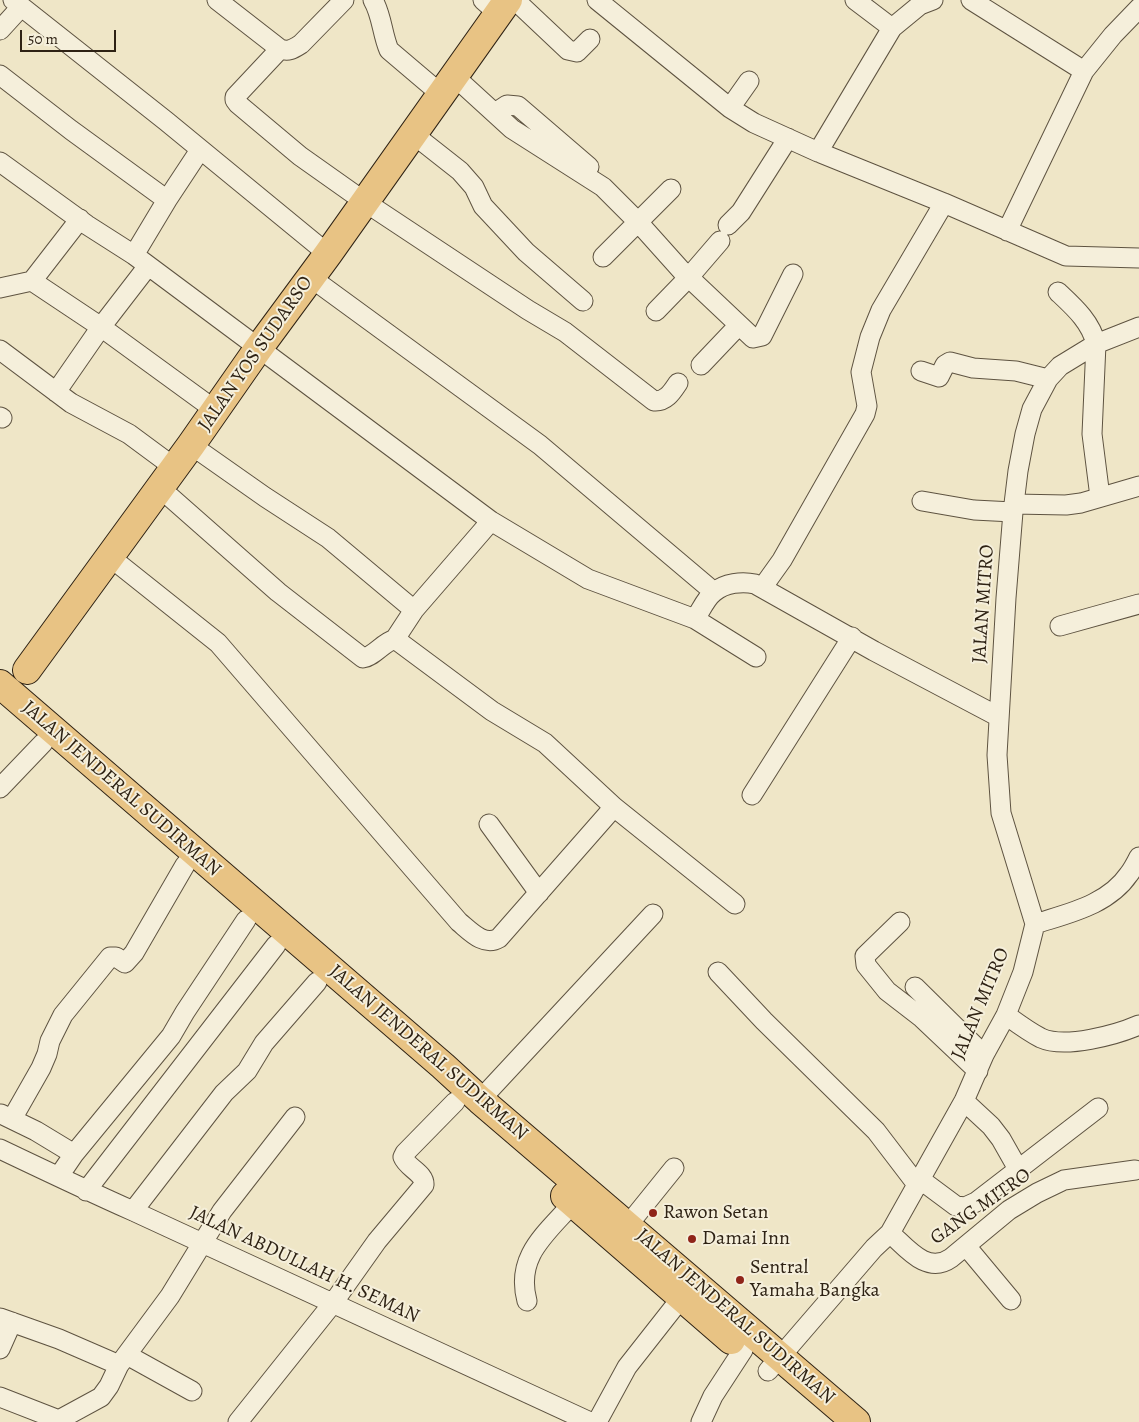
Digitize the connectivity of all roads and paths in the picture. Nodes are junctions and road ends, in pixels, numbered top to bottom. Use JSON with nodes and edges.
{"nodes":[{"id":1,"x":217,"y":0,"type":"edge"},
{"id":2,"x":344,"y":0,"type":"edge"},
{"id":3,"x":373,"y":0,"type":"edge"},
{"id":4,"x":597,"y":0,"type":"edge"},
{"id":5,"x":855,"y":0,"type":"edge"},
{"id":6,"x":933,"y":0,"type":"edge"},
{"id":7,"x":971,"y":0,"type":"edge"},
{"id":8,"x":17,"y":3,"type":"edge"},
{"id":9,"x":501,"y":3,"type":"edge"},
{"id":10,"x":1139,"y":8,"type":"edge"},
{"id":11,"x":892,"y":28,"type":"junction"},
{"id":12,"x":0,"y":30,"type":"edge"},
{"id":13,"x":590,"y":39,"type":"dead end"},
{"id":14,"x":280,"y":49,"type":"junction"},
{"id":15,"x":1084,"y":71,"type":"junction"},
{"id":16,"x":0,"y":75,"type":"edge"},
{"id":17,"x":749,"y":81,"type":"dead end"},
{"id":18,"x":448,"y":86,"type":"junction"},
{"id":19,"x":730,"y":108,"type":"junction"},
{"id":20,"x":413,"y":134,"type":"junction"},
{"id":21,"x":788,"y":138,"type":"junction"},
{"id":22,"x":200,"y":150,"type":"junction"},
{"id":23,"x":818,"y":152,"type":"junction"},
{"id":24,"x":0,"y":162,"type":"edge"},
{"id":25,"x":671,"y":189,"type":"dead end"},
{"id":26,"x":167,"y":200,"type":"junction"},
{"id":27,"x":365,"y":202,"type":"junction"},
{"id":28,"x":944,"y":203,"type":"junction"},
{"id":29,"x":80,"y":219,"type":"junction"},
{"id":30,"x":638,"y":222,"type":"junction"},
{"id":31,"x":1007,"y":231,"type":"junction"},
{"id":32,"x":328,"y":254,"type":"junction"},
{"id":33,"x":603,"y":257,"type":"dead end"},
{"id":34,"x":1139,"y":258,"type":"edge"},
{"id":35,"x":141,"y":260,"type":"junction"},
{"id":36,"x":793,"y":274,"type":"dead end"},
{"id":37,"x":310,"y":277,"type":"junction"},
{"id":38,"x":689,"y":278,"type":"junction"},
{"id":39,"x":32,"y":281,"type":"junction"},
{"id":40,"x":0,"y":288,"type":"edge"},
{"id":41,"x":1058,"y":292,"type":"dead end"},
{"id":42,"x":583,"y":301,"type":"dead end"},
{"id":43,"x":656,"y":312,"type":"dead end"},
{"id":44,"x":739,"y":325,"type":"junction"},
{"id":45,"x":101,"y":327,"type":"junction"},
{"id":46,"x":1139,"y":327,"type":"edge"},
{"id":47,"x":1096,"y":344,"type":"junction"},
{"id":48,"x":258,"y":349,"type":"junction"},
{"id":49,"x":0,"y":351,"type":"edge"},
{"id":50,"x":701,"y":365,"type":"dead end"},
{"id":51,"x":921,"y":371,"type":"dead end"},
{"id":52,"x":1048,"y":379,"type":"junction"},
{"id":53,"x":678,"y":383,"type":"dead end"},
{"id":54,"x":56,"y":392,"type":"junction"},
{"id":55,"x":215,"y":410,"type":"junction"},
{"id":56,"x":191,"y":445,"type":"junction"},
{"id":57,"x":167,"y":478,"type":"junction"},
{"id":58,"x":1139,"y":486,"type":"edge"},
{"id":59,"x":1100,"y":497,"type":"junction"},
{"id":60,"x":922,"y":501,"type":"dead end"},
{"id":61,"x":1013,"y":508,"type":"junction"},
{"id":62,"x":491,"y":520,"type":"junction"},
{"id":63,"x":110,"y":557,"type":"junction"},
{"id":64,"x":762,"y":588,"type":"junction"},
{"id":65,"x":714,"y":592,"type":"junction"},
{"id":66,"x":1139,"y":604,"type":"edge"},
{"id":67,"x":414,"y":610,"type":"junction"},
{"id":68,"x":696,"y":618,"type":"junction"},
{"id":69,"x":1060,"y":626,"type":"dead end"},
{"id":70,"x":852,"y":638,"type":"junction"},
{"id":71,"x":395,"y":639,"type":"junction"},
{"id":72,"x":756,"y":657,"type":"dead end"},
{"id":73,"x":27,"y":670,"type":"joint"},
{"id":74,"x":3,"y":696,"type":"edge"},
{"id":75,"x":999,"y":717,"type":"junction"},
{"id":76,"x":43,"y":743,"type":"junction"},
{"id":77,"x":0,"y":788,"type":"edge"},
{"id":78,"x":752,"y":795,"type":"dead end"},
{"id":79,"x":614,"y":807,"type":"junction"},
{"id":80,"x":489,"y":824,"type":"dead end"},
{"id":81,"x":1139,"y":858,"type":"edge"},
{"id":82,"x":185,"y":865,"type":"junction"},
{"id":83,"x":1134,"y":871,"type":"edge"},
{"id":84,"x":539,"y":893,"type":"junction"},
{"id":85,"x":735,"y":904,"type":"dead end"},
{"id":86,"x":653,"y":914,"type":"dead end"},
{"id":87,"x":246,"y":920,"type":"junction"},
{"id":88,"x":900,"y":922,"type":"dead end"},
{"id":89,"x":1035,"y":924,"type":"junction"},
{"id":90,"x":276,"y":945,"type":"junction"},
{"id":91,"x":718,"y":972,"type":"dead end"},
{"id":92,"x":317,"y":982,"type":"junction"},
{"id":93,"x":915,"y":987,"type":"dead end"},
{"id":94,"x":1006,"y":1015,"type":"junction"},
{"id":95,"x":1139,"y":1025,"type":"edge"},
{"id":96,"x":404,"y":1044,"type":"junction"},
{"id":97,"x":981,"y":1063,"type":"junction"},
{"id":98,"x":468,"y":1101,"type":"junction"},
{"id":99,"x":964,"y":1101,"type":"junction"},
{"id":100,"x":1098,"y":1108,"type":"dead end"},
{"id":101,"x":6,"y":1116,"type":"edge"},
{"id":102,"x":295,"y":1117,"type":"dead end"},
{"id":103,"x":0,"y":1149,"type":"edge"},
{"id":104,"x":74,"y":1154,"type":"junction"},
{"id":105,"x":674,"y":1168,"type":"dead end"},
{"id":106,"x":1018,"y":1170,"type":"junction"},
{"id":107,"x":1135,"y":1170,"type":"dead end"},
{"id":108,"x":59,"y":1176,"type":"junction"},
{"id":109,"x":919,"y":1183,"type":"junction"},
{"id":110,"x":86,"y":1191,"type":"junction"},
{"id":111,"x":573,"y":1203,"type":"junction"},
{"id":112,"x":133,"y":1211,"type":"junction"},
{"id":113,"x":628,"y":1225,"type":"junction"},
{"id":114,"x":890,"y":1233,"type":"junction"},
{"id":115,"x":202,"y":1243,"type":"junction"},
{"id":116,"x":966,"y":1246,"type":"junction"},
{"id":117,"x":682,"y":1297,"type":"junction"},
{"id":118,"x":1011,"y":1300,"type":"dead end"},
{"id":119,"x":527,"y":1301,"type":"dead end"},
{"id":120,"x":333,"y":1304,"type":"junction"},
{"id":121,"x":6,"y":1320,"type":"edge"},
{"id":122,"x":0,"y":1349,"type":"edge"},
{"id":123,"x":743,"y":1350,"type":"junction"},
{"id":124,"x":123,"y":1360,"type":"junction"},
{"id":125,"x":774,"y":1364,"type":"junction"},
{"id":126,"x":192,"y":1391,"type":"dead end"},
{"id":127,"x":0,"y":1396,"type":"edge"},
{"id":128,"x":57,"y":1421,"type":"edge"},
{"id":129,"x":238,"y":1422,"type":"edge"},
{"id":130,"x":590,"y":1422,"type":"edge"},
{"id":131,"x":596,"y":1422,"type":"edge"},
{"id":132,"x":701,"y":1422,"type":"edge"},
{"id":133,"x":832,"y":1422,"type":"edge"},
{"id":134,"x":856,"y":1422,"type":"edge"}],
"edges":[{"from":1,"to":14,"type":"street"},
{"from":2,"to":14,"type":"street"},
{"from":3,"to":18,"type":"street"},
{"from":4,"to":19,"type":"street"},
{"from":5,"to":11,"type":"street"},
{"from":6,"to":11,"type":"street"},
{"from":7,"to":15,"type":"street"},
{"from":8,"to":12,"type":"street"},
{"from":8,"to":22,"type":"street"},
{"from":9,"to":13,"type":"street"},
{"from":9,"to":18,"type":"highway","name":"JALAN YOS SUDARSO"},
{"from":10,"to":15,"type":"street"},
{"from":11,"to":23,"type":"street"},
{"from":14,"to":27,"type":"street"},
{"from":15,"to":31,"type":"street"},
{"from":16,"to":26,"type":"street"},
{"from":17,"to":19,"type":"street"},
{"from":18,"to":20,"type":"highway","name":"JALAN YOS SUDARSO"},
{"from":18,"to":30,"type":"street"},
{"from":19,"to":21,"type":"street"},
{"from":20,"to":27,"type":"highway","name":"JALAN YOS SUDARSO"},
{"from":20,"to":42,"type":"street"},
{"from":21,"to":23,"type":"street"},
{"from":21,"to":38,"type":"street"},
{"from":22,"to":26,"type":"street"},
{"from":22,"to":32,"type":"street"},
{"from":23,"to":28,"type":"street"},
{"from":24,"to":29,"type":"street"},
{"from":25,"to":30,"type":"street"},
{"from":26,"to":35,"type":"street"},
{"from":27,"to":32,"type":"highway","name":"JALAN YOS SUDARSO"},
{"from":27,"to":53,"type":"street"},
{"from":28,"to":31,"type":"street"},
{"from":28,"to":64,"type":"street"},
{"from":29,"to":35,"type":"street"},
{"from":29,"to":39,"type":"street"},
{"from":30,"to":33,"type":"street"},
{"from":30,"to":38,"type":"street"},
{"from":31,"to":34,"type":"street"},
{"from":32,"to":37,"type":"highway","name":"JALAN YOS SUDARSO"},
{"from":35,"to":45,"type":"street"},
{"from":35,"to":48,"type":"street"},
{"from":36,"to":44,"type":"street"},
{"from":37,"to":48,"type":"highway","name":"JALAN YOS SUDARSO"},
{"from":37,"to":65,"type":"street"},
{"from":38,"to":43,"type":"street"},
{"from":38,"to":44,"type":"street"},
{"from":39,"to":40,"type":"street"},
{"from":39,"to":45,"type":"street"},
{"from":41,"to":47,"type":"street"},
{"from":44,"to":50,"type":"street"},
{"from":45,"to":54,"type":"street"},
{"from":45,"to":55,"type":"street"},
{"from":46,"to":47,"type":"street","name":"JALAN MITRO"},
{"from":47,"to":52,"type":"street","name":"JALAN MITRO"},
{"from":47,"to":59,"type":"street"},
{"from":48,"to":55,"type":"highway","name":"JALAN YOS SUDARSO"},
{"from":48,"to":62,"type":"street"},
{"from":49,"to":54,"type":"street"},
{"from":51,"to":52,"type":"street"},
{"from":52,"to":61,"type":"street","name":"JALAN MITRO"},
{"from":54,"to":57,"type":"street"},
{"from":55,"to":56,"type":"highway","name":"JALAN YOS SUDARSO"},
{"from":56,"to":57,"type":"highway","name":"JALAN YOS SUDARSO"},
{"from":56,"to":67,"type":"street"},
{"from":57,"to":63,"type":"highway","name":"JALAN YOS SUDARSO"},
{"from":57,"to":71,"type":"street"},
{"from":58,"to":59,"type":"street"},
{"from":59,"to":61,"type":"street"},
{"from":60,"to":61,"type":"street"},
{"from":61,"to":75,"type":"street","name":"JALAN MITRO"},
{"from":62,"to":67,"type":"street"},
{"from":62,"to":68,"type":"street"},
{"from":63,"to":73,"type":"highway","name":"JALAN YOS SUDARSO"},
{"from":63,"to":84,"type":"street"},
{"from":64,"to":65,"type":"street"},
{"from":64,"to":70,"type":"street"},
{"from":65,"to":68,"type":"street"},
{"from":66,"to":69,"type":"street"},
{"from":67,"to":71,"type":"street"},
{"from":68,"to":72,"type":"street"},
{"from":70,"to":75,"type":"street"},
{"from":70,"to":78,"type":"street"},
{"from":71,"to":79,"type":"street"},
{"from":73,"to":74,"type":"street","name":"JALAN YOS SUDARSO"},
{"from":74,"to":76,"type":"highway","name":"JALAN JENDERAL SUDIRMAN"},
{"from":74,"to":96,"type":"highway","name":"JALAN JENDERAL SUDIRMAN"},
{"from":75,"to":89,"type":"street","name":"JALAN MITRO"},
{"from":76,"to":77,"type":"street"},
{"from":76,"to":82,"type":"highway","name":"JALAN JENDERAL SUDIRMAN"},
{"from":79,"to":84,"type":"street"},
{"from":79,"to":85,"type":"street"},
{"from":80,"to":84,"type":"street"},
{"from":81,"to":83,"type":"street"},
{"from":82,"to":87,"type":"highway","name":"JALAN JENDERAL SUDIRMAN"},
{"from":82,"to":101,"type":"street"},
{"from":83,"to":89,"type":"street"},
{"from":86,"to":98,"type":"street"},
{"from":87,"to":90,"type":"highway","name":"JALAN JENDERAL SUDIRMAN"},
{"from":87,"to":104,"type":"street"},
{"from":88,"to":97,"type":"street"},
{"from":89,"to":94,"type":"street","name":"JALAN MITRO"},
{"from":90,"to":92,"type":"highway","name":"JALAN JENDERAL SUDIRMAN"},
{"from":90,"to":110,"type":"street"},
{"from":91,"to":109,"type":"street"},
{"from":92,"to":96,"type":"highway","name":"JALAN JENDERAL SUDIRMAN"},
{"from":92,"to":112,"type":"street"},
{"from":93,"to":97,"type":"street"},
{"from":94,"to":95,"type":"street"},
{"from":94,"to":97,"type":"street","name":"JALAN MITRO"},
{"from":96,"to":98,"type":"highway","name":"JALAN JENDERAL SUDIRMAN"},
{"from":97,"to":99,"type":"street","name":"JALAN MITRO"},
{"from":98,"to":111,"type":"highway","name":"JALAN JENDERAL SUDIRMAN"},
{"from":98,"to":113,"type":"highway","name":"JALAN JENDERAL SUDIRMAN"},
{"from":98,"to":120,"type":"street"},
{"from":99,"to":106,"type":"street"},
{"from":99,"to":109,"type":"street","name":"JALAN MITRO"},
{"from":100,"to":106,"type":"street"},
{"from":101,"to":104,"type":"street"},
{"from":102,"to":115,"type":"street"},
{"from":103,"to":108,"type":"street","name":"JALAN ABDULLAH H. SEMAN"},
{"from":104,"to":108,"type":"street"},
{"from":105,"to":113,"type":"street"},
{"from":106,"to":109,"type":"street"},
{"from":107,"to":116,"type":"street","name":"GANG MITRO"},
{"from":108,"to":110,"type":"street","name":"JALAN ABDULLAH H. SEMAN"},
{"from":109,"to":114,"type":"street","name":"JALAN MITRO"},
{"from":110,"to":112,"type":"street","name":"JALAN ABDULLAH H. SEMAN"},
{"from":111,"to":117,"type":"highway","name":"JALAN JENDERAL SUDIRMAN"},
{"from":111,"to":119,"type":"street"},
{"from":112,"to":115,"type":"street","name":"JALAN ABDULLAH H. SEMAN"},
{"from":113,"to":125,"type":"highway","name":"JALAN JENDERAL SUDIRMAN"},
{"from":114,"to":116,"type":"street","name":"GANG MITRO"},
{"from":114,"to":125,"type":"street","name":"JALAN MITRO"},
{"from":115,"to":120,"type":"street","name":"JALAN ABDULLAH H. SEMAN"},
{"from":115,"to":124,"type":"street"},
{"from":116,"to":118,"type":"street"},
{"from":117,"to":123,"type":"highway","name":"JALAN JENDERAL SUDIRMAN"},
{"from":117,"to":131,"type":"street"},
{"from":120,"to":129,"type":"street"},
{"from":120,"to":130,"type":"street","name":"JALAN ABDULLAH H. SEMAN"},
{"from":121,"to":122,"type":"street"},
{"from":121,"to":124,"type":"street"},
{"from":123,"to":125,"type":"highway","name":"JALAN JENDERAL SUDIRMAN"},
{"from":123,"to":132,"type":"street"},
{"from":124,"to":126,"type":"street"},
{"from":124,"to":128,"type":"street"},
{"from":125,"to":133,"type":"highway","name":"JALAN JENDERAL SUDIRMAN"},
{"from":125,"to":134,"type":"highway","name":"JALAN JENDERAL SUDIRMAN"},
{"from":127,"to":128,"type":"street"}]}
